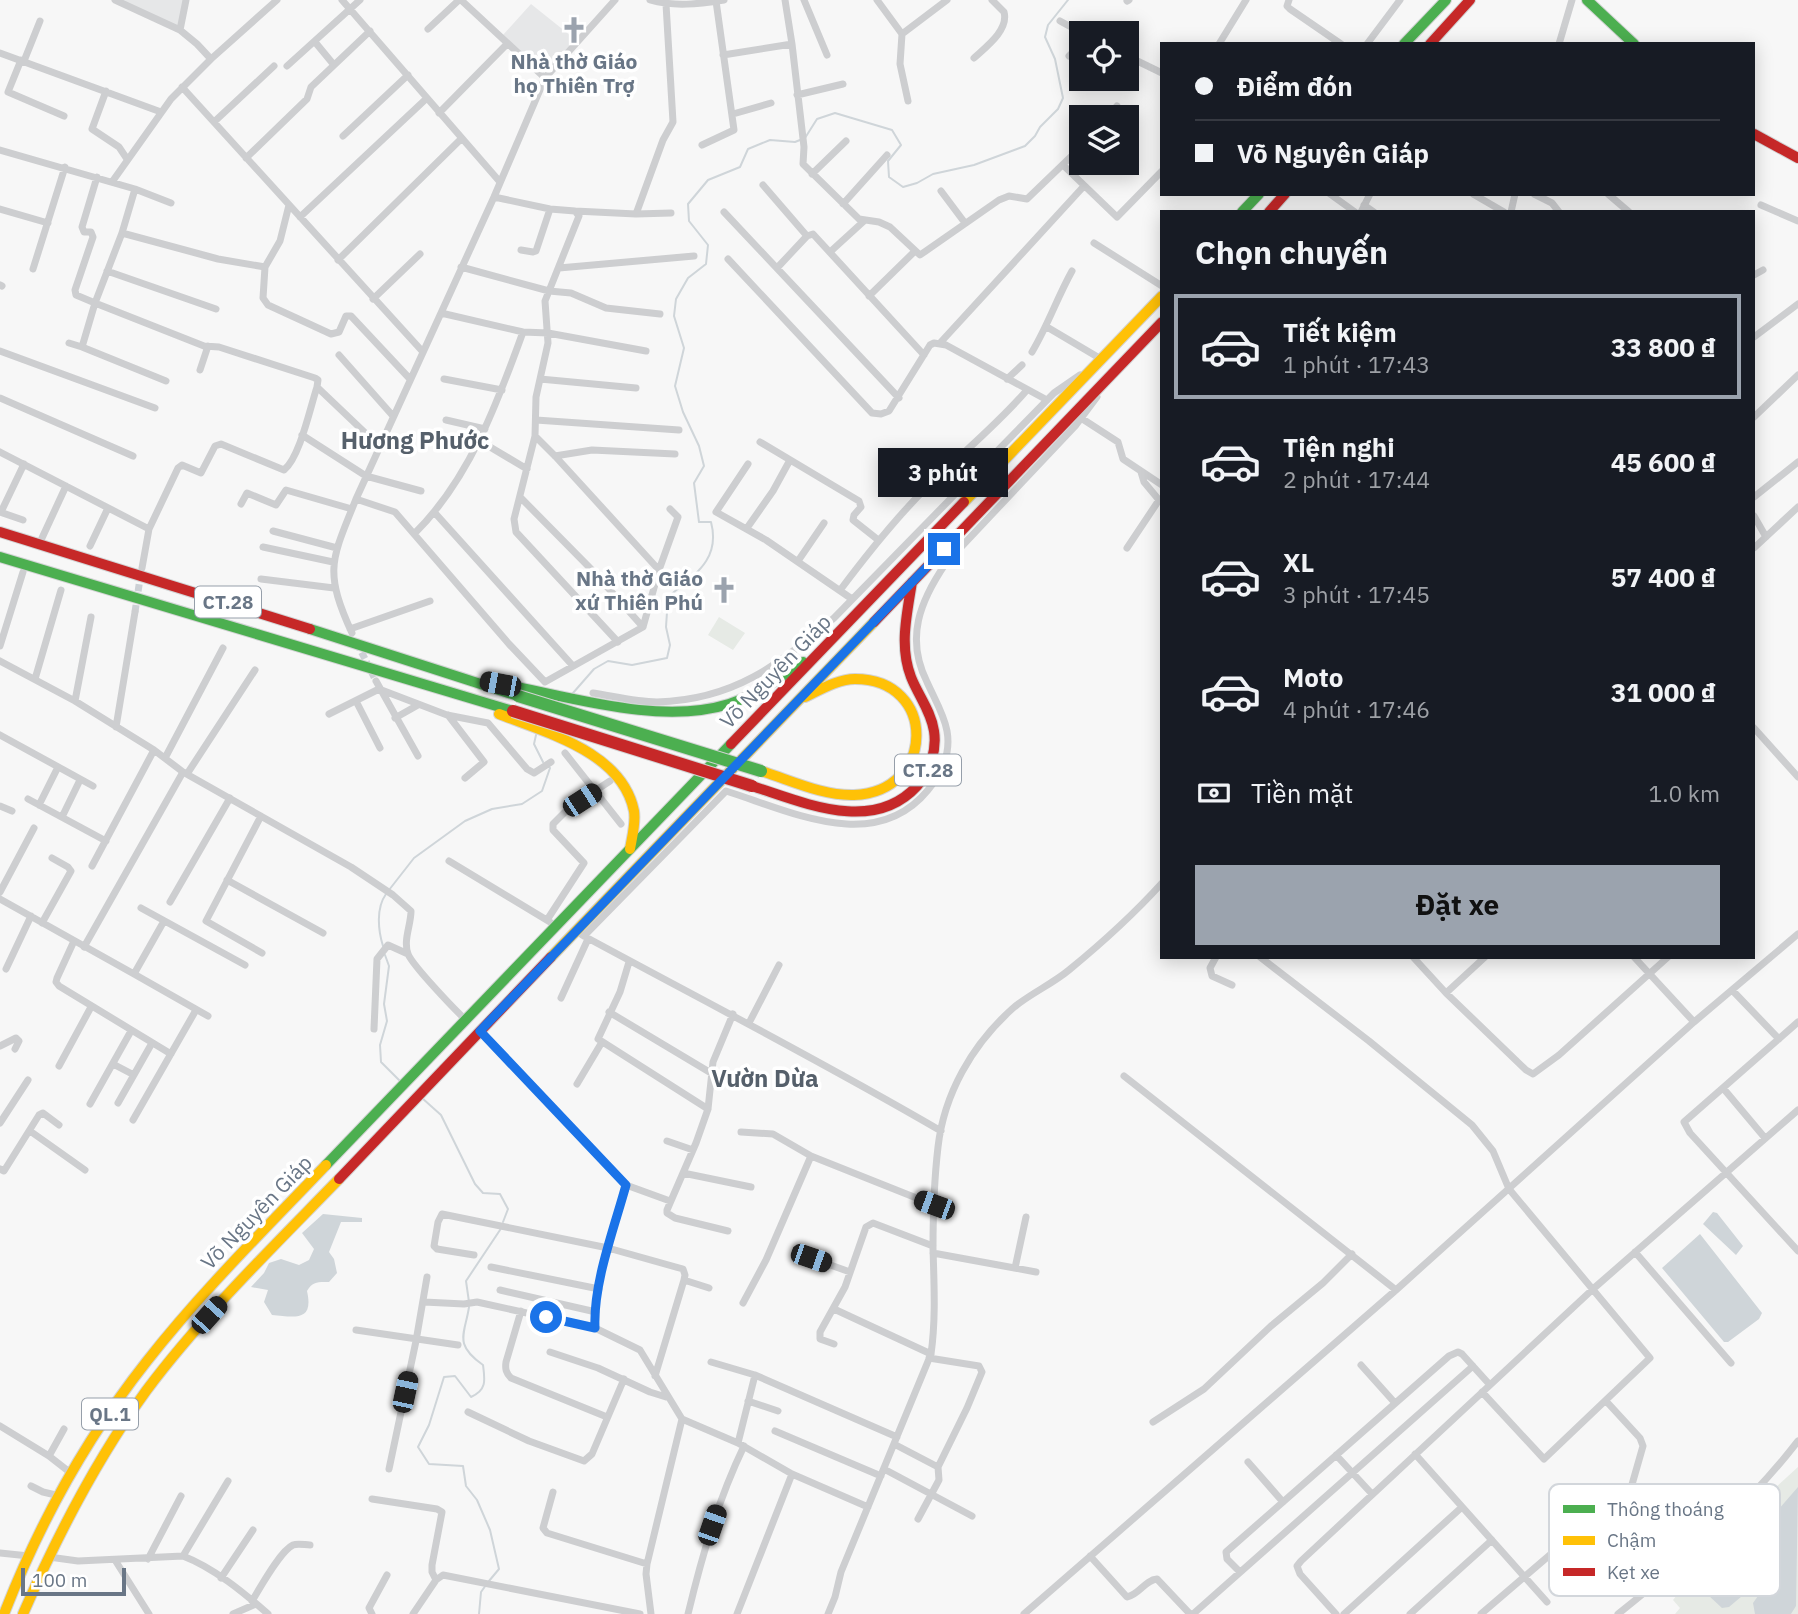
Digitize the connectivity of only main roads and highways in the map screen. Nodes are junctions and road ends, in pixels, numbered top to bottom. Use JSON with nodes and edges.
{"nodes":[{"id":1,"x":1446,"y":0,"type":"edge"},
{"id":2,"x":1470,"y":0,"type":"edge"},
{"id":3,"x":1596,"y":3,"type":"edge"},
{"id":4,"x":1406,"y":42,"type":"edge"},
{"id":5,"x":1432,"y":42,"type":"edge"},
{"id":6,"x":1632,"y":42,"type":"edge"},
{"id":7,"x":1755,"y":135,"type":"edge"},
{"id":8,"x":1798,"y":158,"type":"edge"},
{"id":9,"x":1257,"y":196,"type":"edge"},
{"id":10,"x":1244,"y":210,"type":"edge"},
{"id":11,"x":1160,"y":298,"type":"edge"},
{"id":12,"x":1160,"y":325,"type":"edge"},
{"id":13,"x":0,"y":533,"type":"edge"},
{"id":14,"x":0,"y":557,"type":"edge"},
{"id":15,"x":912,"y":582,"type":"junction"},
{"id":16,"x":813,"y":659,"type":"junction"},
{"id":17,"x":455,"y":675,"type":"junction"},
{"id":18,"x":450,"y":692,"type":"junction"},
{"id":19,"x":798,"y":700,"type":"junction"},
{"id":20,"x":630,"y":849,"type":"junction"},
{"id":21,"x":4,"y":1614,"type":"edge"},
{"id":22,"x":23,"y":1614,"type":"edge"}],
"edges":[{"from":1,"to":4,"type":"main road"},
{"from":2,"to":5,"type":"main road"},
{"from":3,"to":6,"type":"main road"},
{"from":7,"to":8,"type":"main road"},
{"from":9,"to":10,"type":"main road"},
{"from":11,"to":16,"type":"main road","name":"Võ Nguyên Giáp","number":"QL.1"},
{"from":12,"to":15,"type":"main road","name":"Võ Nguyên Giáp","number":"QL.1"},
{"from":13,"to":17,"type":"main road","number":"CT.28"},
{"from":14,"to":18,"type":"main road","number":"CT.28"},
{"from":15,"to":18,"type":"main road","number":"CT.28","bridge":true},
{"from":15,"to":19,"type":"main road","name":"Võ Nguyên Giáp","number":"QL.1"},
{"from":16,"to":17,"type":"main road","number":"CT.28"},
{"from":16,"to":20,"type":"main road","name":"Võ Nguyên Giáp","number":"QL.1"},
{"from":17,"to":19,"type":"main road","number":"CT.28","bridge":true},
{"from":18,"to":20,"type":"main road","number":"CT.28"},
{"from":19,"to":22,"type":"main road","name":"Võ Nguyên Giáp","number":"QL.1"},
{"from":20,"to":21,"type":"main road","name":"Võ Nguyên Giáp","number":"QL.1"}]}
